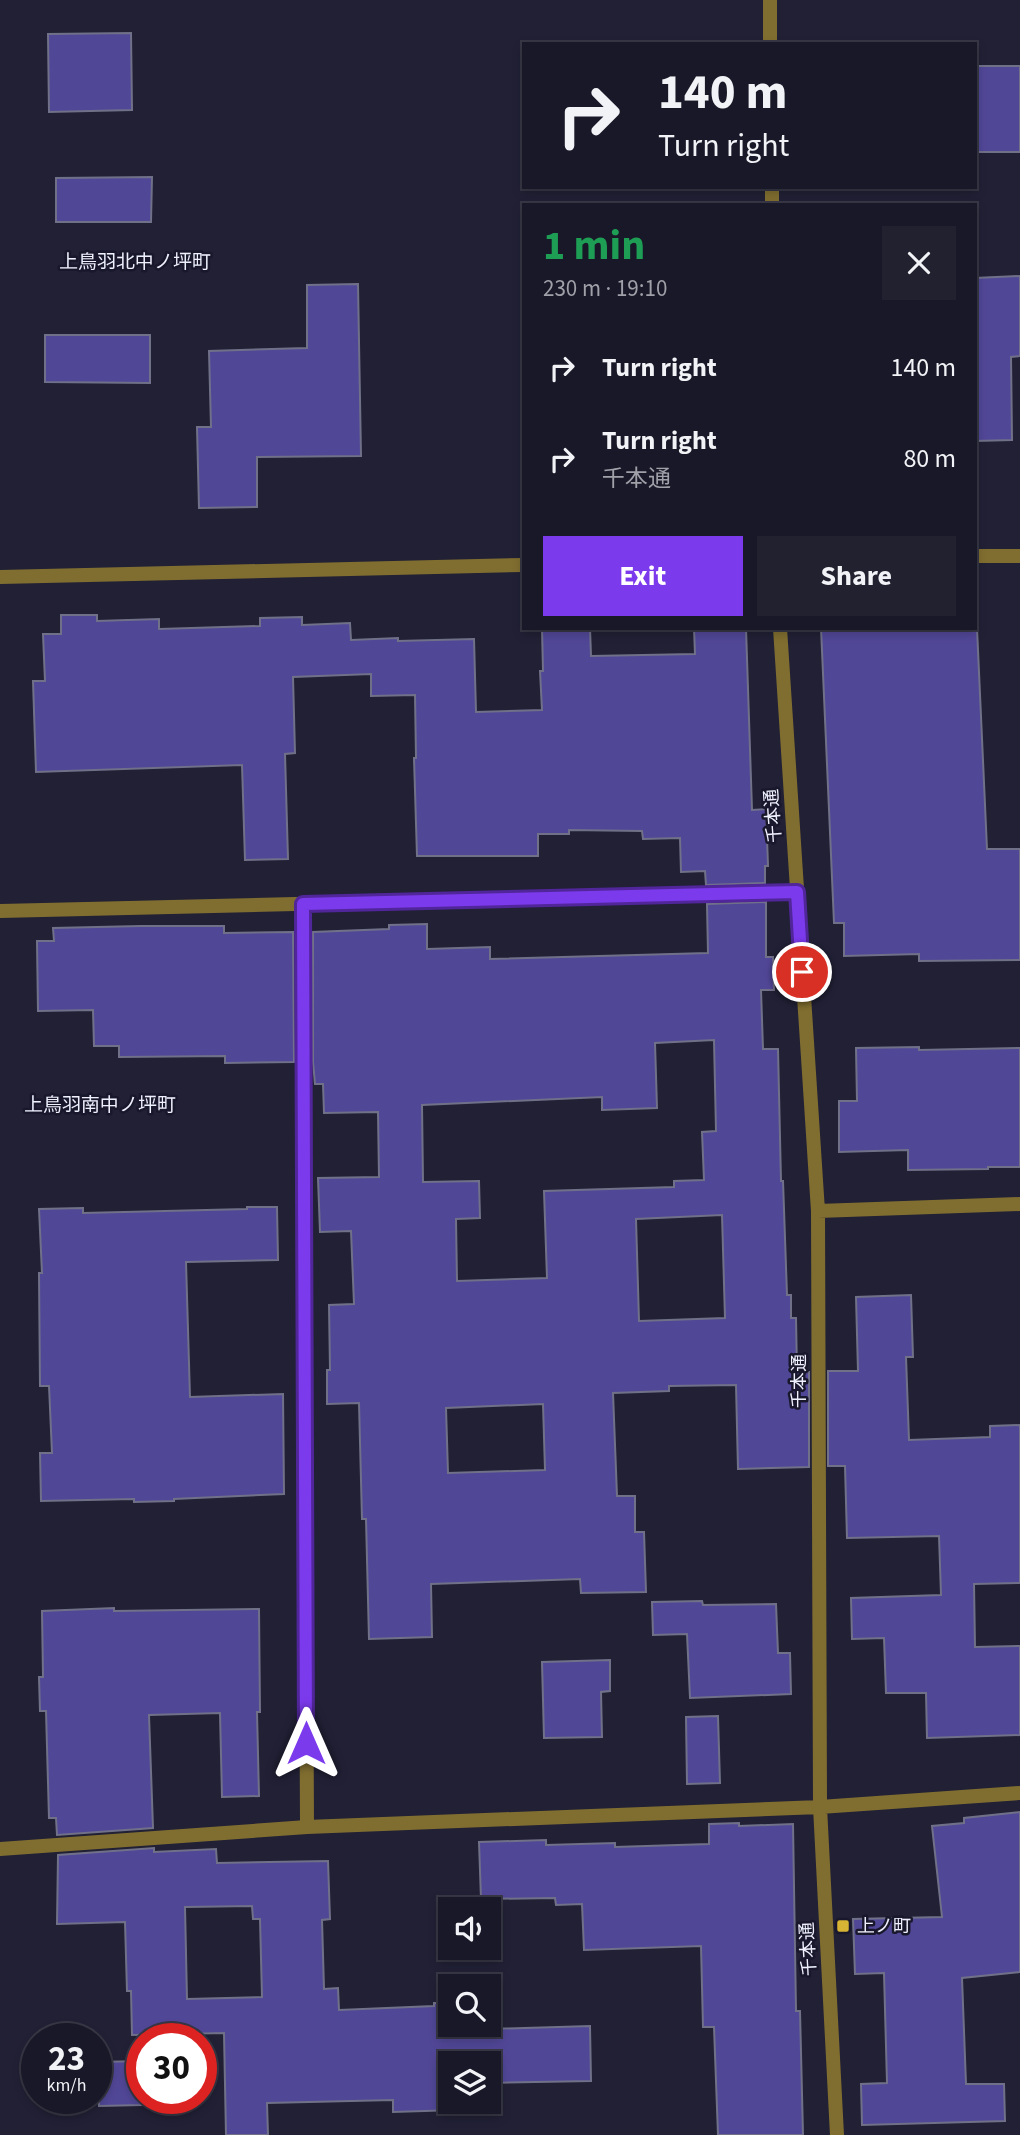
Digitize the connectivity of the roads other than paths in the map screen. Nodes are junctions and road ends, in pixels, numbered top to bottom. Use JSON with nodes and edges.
{"nodes":[{"id":1,"x":770,"y":0,"type":"edge"},
{"id":2,"x":770,"y":42,"type":"edge"},
{"id":3,"x":977,"y":556,"type":"edge"},
{"id":4,"x":1020,"y":556,"type":"edge"},
{"id":5,"x":522,"y":565,"type":"edge"},
{"id":6,"x":0,"y":577,"type":"edge"},
{"id":7,"x":780,"y":630,"type":"edge"},
{"id":8,"x":797,"y":892,"type":"junction"},
{"id":9,"x":303,"y":904,"type":"junction"},
{"id":10,"x":0,"y":911,"type":"edge"},
{"id":11,"x":1020,"y":1203,"type":"edge"},
{"id":12,"x":818,"y":1211,"type":"junction"},
{"id":13,"x":1020,"y":1793,"type":"edge"},
{"id":14,"x":820,"y":1807,"type":"junction"},
{"id":15,"x":307,"y":1827,"type":"junction"},
{"id":16,"x":0,"y":1849,"type":"edge"},
{"id":17,"x":837,"y":2135,"type":"edge"}],
"edges":[{"from":1,"to":2,"type":"street"},
{"from":3,"to":4,"type":"street"},
{"from":5,"to":6,"type":"street"},
{"from":7,"to":8,"type":"street","name":"千本通"},
{"from":8,"to":9,"type":"street"},
{"from":8,"to":12,"type":"street","name":"千本通"},
{"from":9,"to":10,"type":"street"},
{"from":9,"to":15,"type":"street"},
{"from":11,"to":12,"type":"street"},
{"from":12,"to":14,"type":"street","name":"千本通"},
{"from":13,"to":14,"type":"street"},
{"from":14,"to":15,"type":"street"},
{"from":14,"to":17,"type":"street","name":"千本通"},
{"from":15,"to":16,"type":"street"}]}
